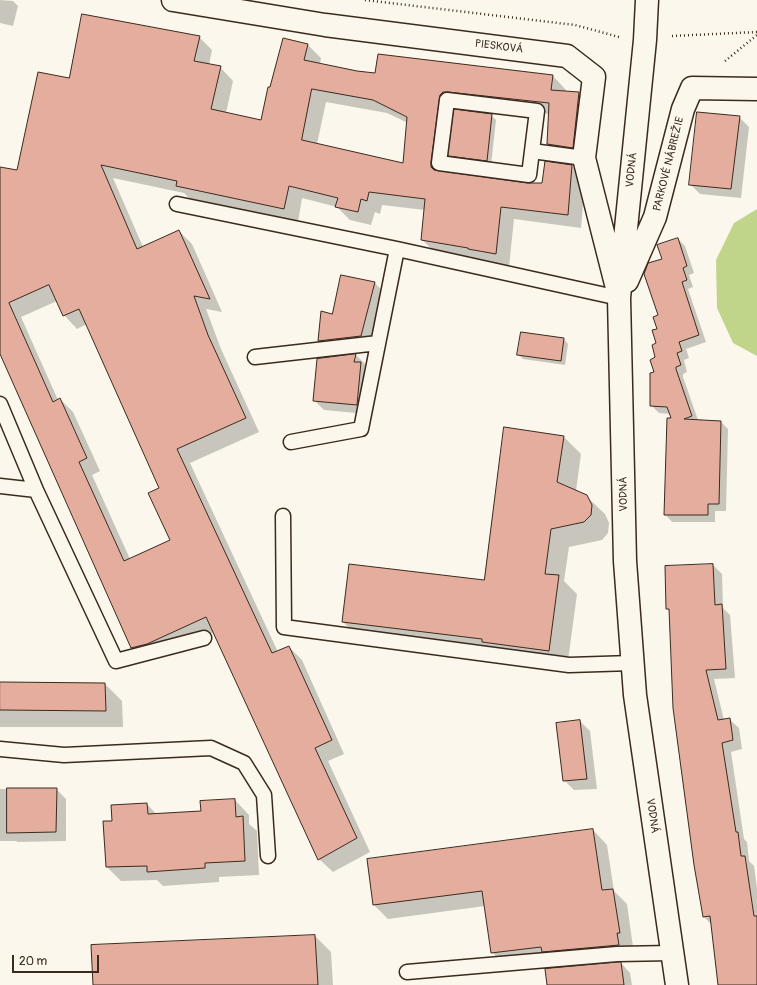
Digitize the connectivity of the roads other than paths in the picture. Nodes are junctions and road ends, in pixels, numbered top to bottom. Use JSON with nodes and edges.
{"nodes":[{"id":1,"x":173,"y":0,"type":"edge"},
{"id":2,"x":646,"y":8,"type":"edge"},
{"id":3,"x":757,"y":89,"type":"edge"},
{"id":4,"x":532,"y":151,"type":"junction"},
{"id":5,"x":584,"y":158,"type":"junction"},
{"id":6,"x":177,"y":204,"type":"dead end"},
{"id":7,"x":397,"y":249,"type":"junction"},
{"id":8,"x":619,"y":298,"type":"junction"},
{"id":9,"x":378,"y":343,"type":"junction"},
{"id":10,"x":256,"y":357,"type":"dead end"},
{"id":11,"x":0,"y":404,"type":"edge"},
{"id":12,"x":291,"y":442,"type":"dead end"},
{"id":13,"x":0,"y":486,"type":"edge"},
{"id":14,"x":36,"y":490,"type":"junction"},
{"id":15,"x":283,"y":516,"type":"dead end"},
{"id":16,"x":204,"y":638,"type":"dead end"},
{"id":17,"x":632,"y":663,"type":"junction"},
{"id":18,"x":0,"y":748,"type":"edge"},
{"id":19,"x":268,"y":856,"type":"dead end"},
{"id":20,"x":672,"y":953,"type":"junction"},
{"id":21,"x":407,"y":972,"type":"dead end"},
{"id":22,"x":677,"y":985,"type":"edge"}],
"edges":[{"from":1,"to":5,"type":"street","name":"PIESKOVÁ"},
{"from":2,"to":8,"type":"street","name":"VODNÁ"},
{"from":3,"to":8,"type":"street","name":"PARKOVÉ NÁBREŽIE"},
{"from":4,"to":4,"type":"lane"},
{"from":4,"to":5,"type":"lane"},
{"from":5,"to":8,"type":"street","name":"PIESKOVÁ"},
{"from":6,"to":7,"type":"lane"},
{"from":7,"to":8,"type":"lane"},
{"from":7,"to":9,"type":"lane"},
{"from":8,"to":17,"type":"street","name":"VODNÁ"},
{"from":9,"to":10,"type":"lane"},
{"from":9,"to":12,"type":"lane"},
{"from":11,"to":14,"type":"lane"},
{"from":13,"to":14,"type":"lane"},
{"from":14,"to":16,"type":"lane"},
{"from":15,"to":17,"type":"lane"},
{"from":17,"to":20,"type":"street","name":"VODNÁ"},
{"from":18,"to":19,"type":"lane"},
{"from":20,"to":21,"type":"lane"},
{"from":20,"to":22,"type":"street","name":"VODNÁ"}]}
